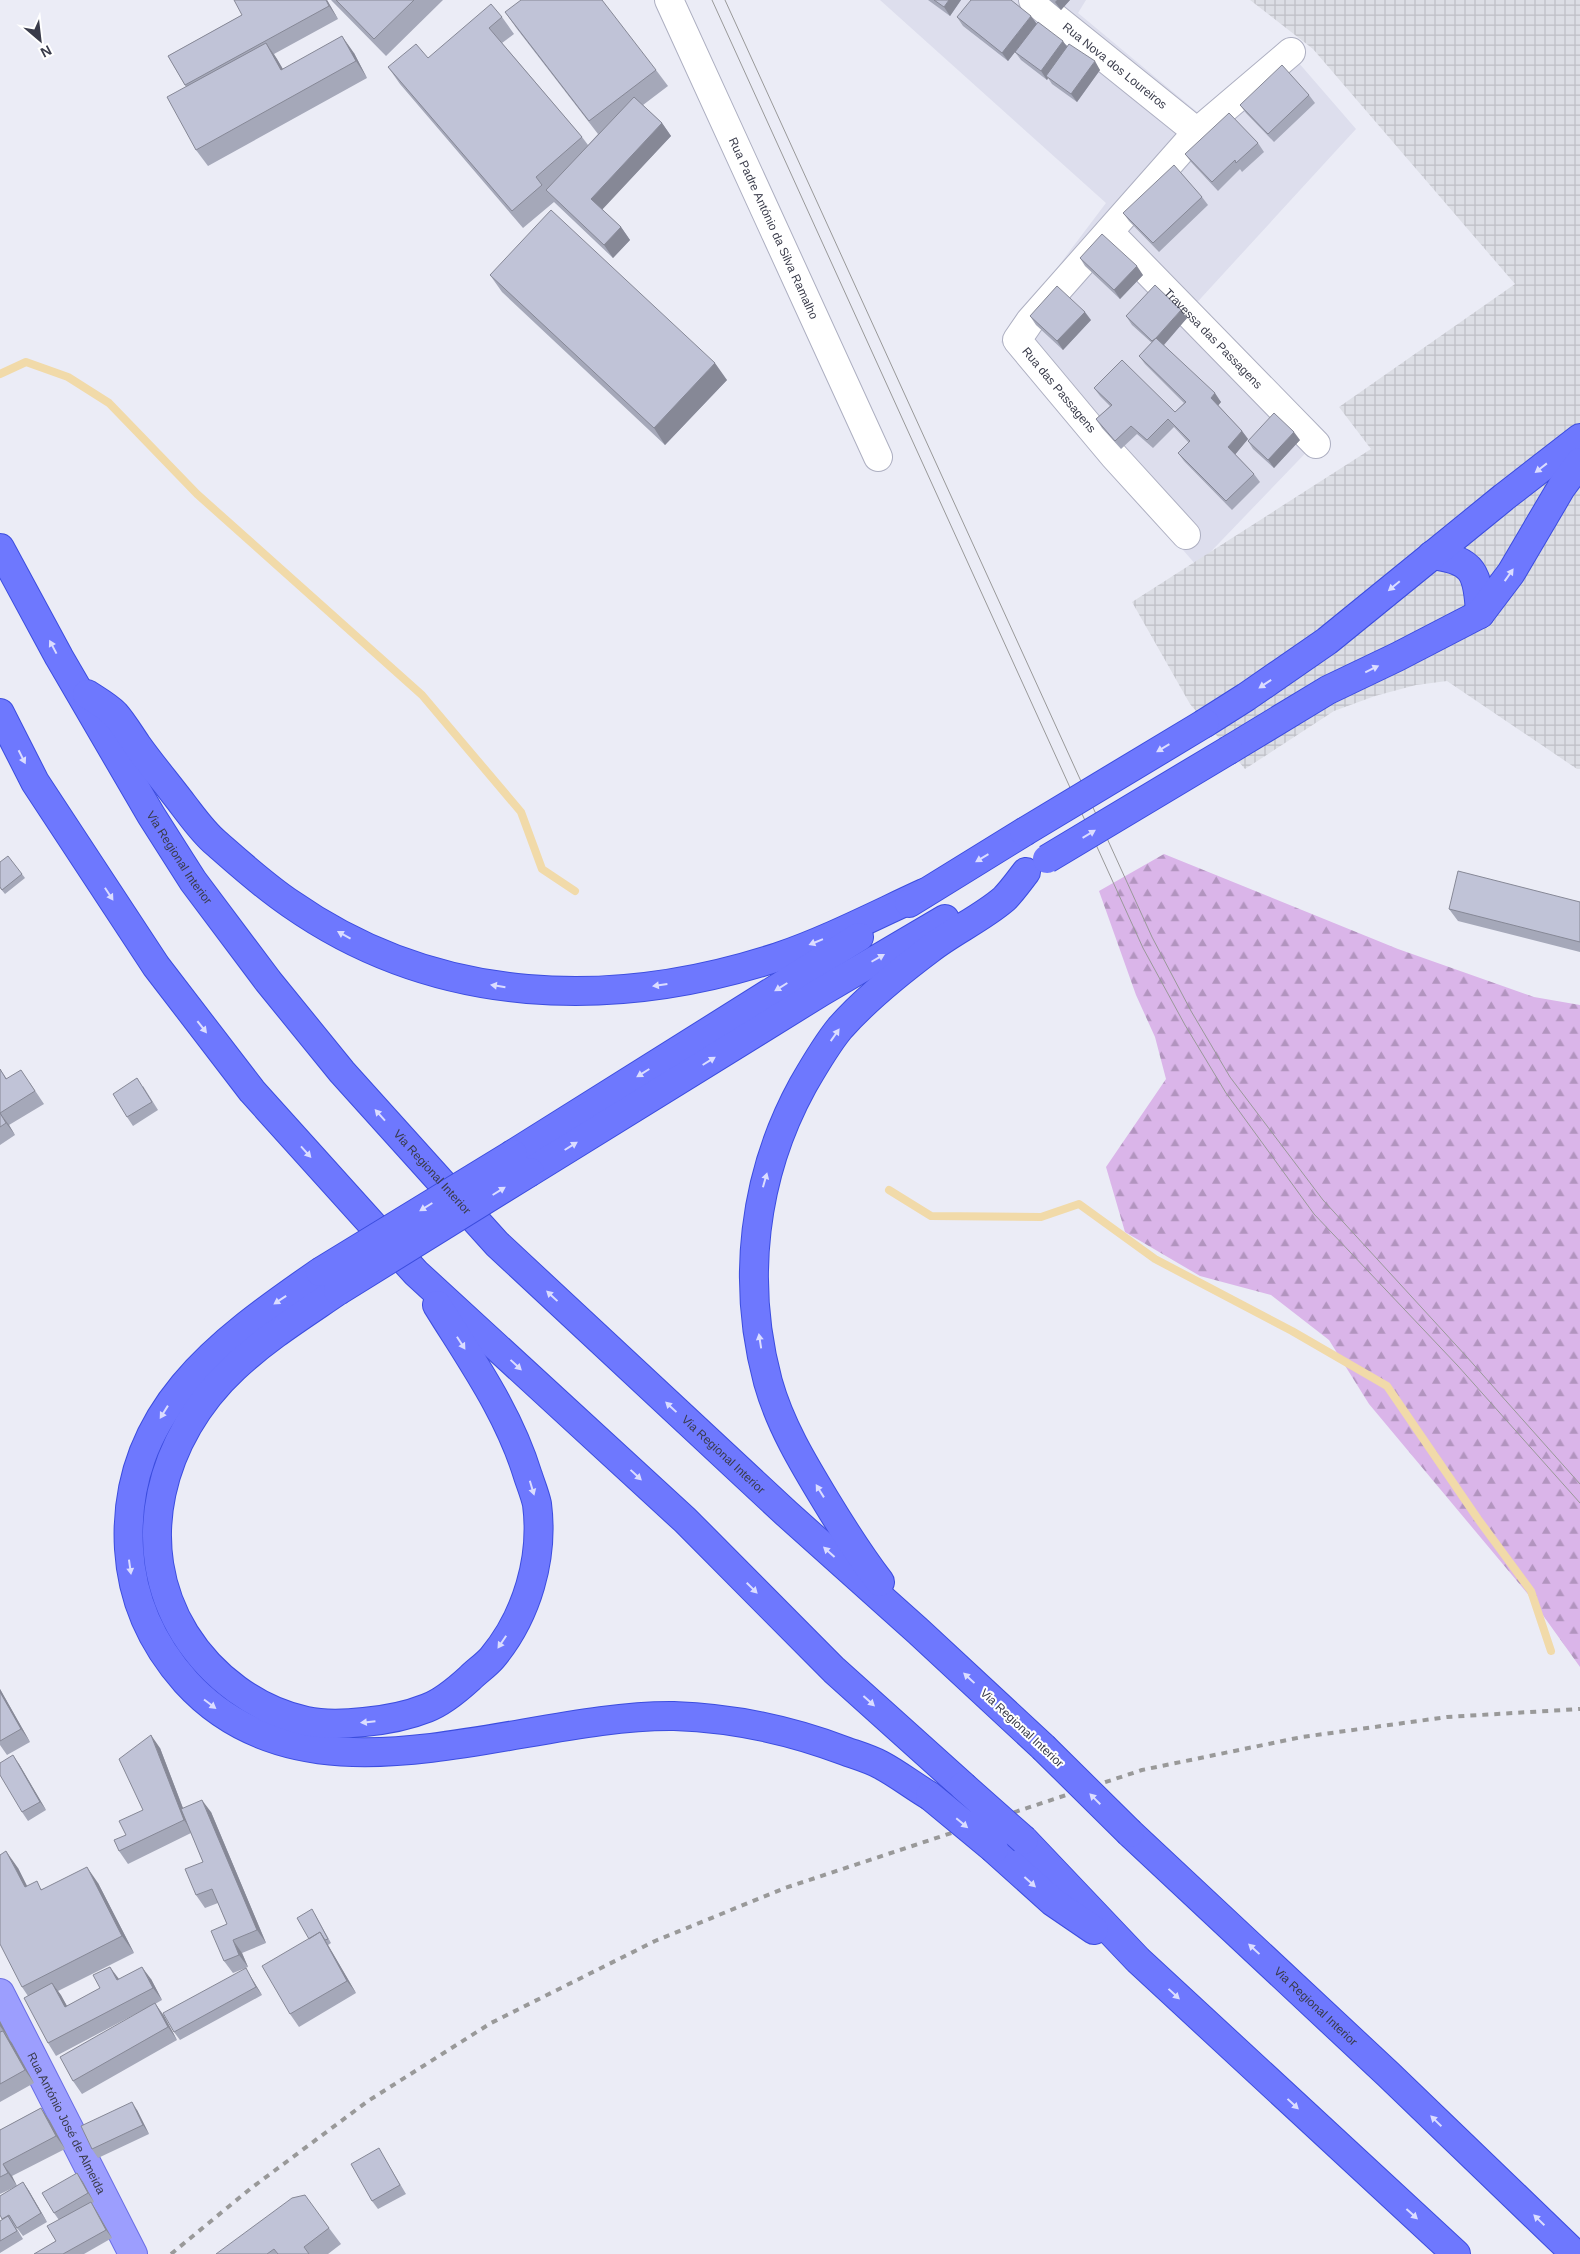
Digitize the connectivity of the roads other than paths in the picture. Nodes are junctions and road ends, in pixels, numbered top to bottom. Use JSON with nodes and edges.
{"nodes":[{"id":1,"x":669,"y":0,"type":"edge"},
{"id":2,"x":1033,"y":0,"type":"edge"},
{"id":3,"x":1291,"y":52,"type":"dead end"},
{"id":4,"x":1197,"y":132,"type":"junction"},
{"id":5,"x":1109,"y":232,"type":"junction"},
{"id":6,"x":1580,"y":438,"type":"edge"},
{"id":7,"x":1316,"y":444,"type":"dead end"},
{"id":8,"x":878,"y":457,"type":"dead end"},
{"id":9,"x":1580,"y":462,"type":"edge"},
{"id":10,"x":1186,"y":535,"type":"dead end"},
{"id":11,"x":0,"y":548,"type":"edge"},
{"id":12,"x":1432,"y":555,"type":"junction"},
{"id":13,"x":1480,"y":614,"type":"junction"},
{"id":14,"x":78,"y":689,"type":"junction"},
{"id":15,"x":0,"y":713,"type":"edge"},
{"id":16,"x":1036,"y":866,"type":"junction"},
{"id":17,"x":924,"y":893,"type":"junction"},
{"id":18,"x":521,"y":1163,"type":"junction"},
{"id":19,"x":416,"y":1273,"type":"junction"},
{"id":20,"x":329,"y":1282,"type":"junction"},
{"id":21,"x":918,"y":1631,"type":"junction"},
{"id":22,"x":1138,"y":1960,"type":"junction"},
{"id":23,"x":0,"y":1994,"type":"edge"},
{"id":24,"x":130,"y":2249,"type":"edge"},
{"id":25,"x":1456,"y":2254,"type":"edge"},
{"id":26,"x":1574,"y":2254,"type":"edge"}],
"edges":[{"from":1,"to":8,"type":"street","name":"Rua Padre António da Silva Ramalho"},
{"from":2,"to":4,"type":"street","name":"Rua Nova dos Loureiros"},
{"from":3,"to":4,"type":"street","name":"Rua das Passagens"},
{"from":4,"to":5,"type":"street","name":"Rua das Passagens"},
{"from":5,"to":7,"type":"street","name":"Travessa das Passagens"},
{"from":5,"to":10,"type":"street","name":"Rua das Passagens"},
{"from":6,"to":12,"type":"highway","one_way":true},
{"from":13,"to":9,"type":"highway","one_way":true},
{"from":14,"to":11,"type":"highway","name":"Via Regional Interior","one_way":true},
{"from":12,"to":13,"type":"highway"},
{"from":12,"to":17,"type":"highway","one_way":true,"bridge":true},
{"from":16,"to":13,"type":"highway","one_way":true,"bridge":true},
{"from":17,"to":14,"type":"highway","one_way":true},
{"from":21,"to":14,"type":"highway","name":"Via Regional Interior","one_way":true},
{"from":15,"to":19,"type":"highway","one_way":true},
{"from":18,"to":16,"type":"highway","one_way":true},
{"from":21,"to":16,"type":"highway","one_way":true},
{"from":17,"to":18,"type":"highway","one_way":true},
{"from":18,"to":20,"type":"highway","bridge":true},
{"from":19,"to":20,"type":"highway","one_way":true},
{"from":19,"to":22,"type":"highway","one_way":true,"bridge":true},
{"from":20,"to":22,"type":"highway","one_way":true,"bridge":true},
{"from":26,"to":21,"type":"highway","name":"Via Regional Interior","one_way":true,"bridge":true},
{"from":22,"to":25,"type":"highway","one_way":true},
{"from":23,"to":24,"type":"main road","name":"Rua António José de Almeida"}]}
